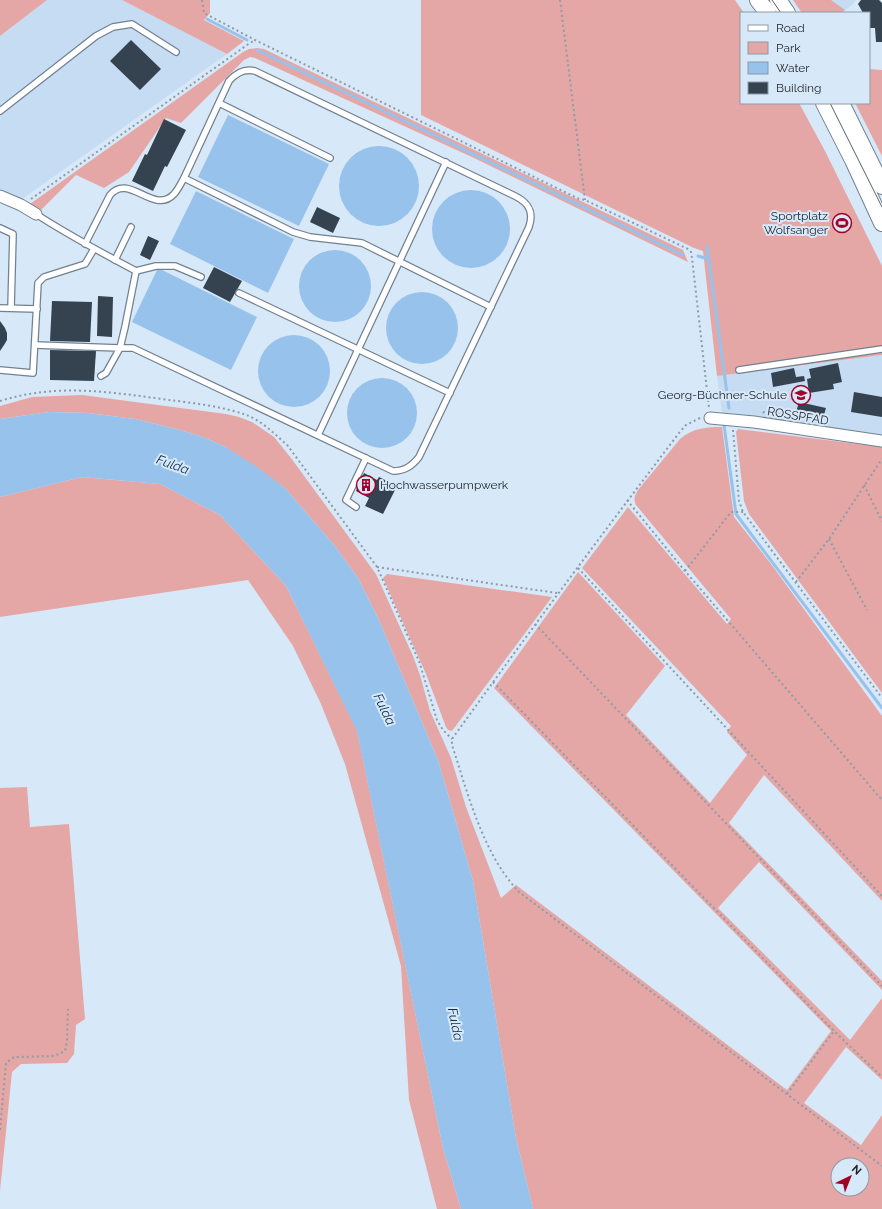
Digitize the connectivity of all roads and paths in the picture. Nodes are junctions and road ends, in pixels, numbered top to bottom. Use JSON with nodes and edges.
{"nodes":[{"id":1,"x":202,"y":0,"type":"edge"},
{"id":2,"x":560,"y":0,"type":"edge"},
{"id":3,"x":758,"y":0,"type":"edge"},
{"id":4,"x":778,"y":0,"type":"edge"},
{"id":5,"x":767,"y":12,"type":"edge"},
{"id":6,"x":786,"y":12,"type":"edge"},
{"id":7,"x":255,"y":40,"type":"junction"},
{"id":8,"x":176,"y":52,"type":"dead end"},
{"id":9,"x":219,"y":103,"type":"junction"},
{"id":10,"x":825,"y":104,"type":"edge"},
{"id":11,"x":841,"y":104,"type":"edge"},
{"id":12,"x":0,"y":111,"type":"edge"},
{"id":13,"x":330,"y":158,"type":"dead end"},
{"id":14,"x":446,"y":162,"type":"junction"},
{"id":15,"x":184,"y":178,"type":"junction"},
{"id":16,"x":882,"y":186,"type":"edge"},
{"id":17,"x":0,"y":196,"type":"edge"},
{"id":18,"x":585,"y":200,"type":"junction"},
{"id":19,"x":21,"y":205,"type":"junction"},
{"id":20,"x":36,"y":214,"type":"joint"},
{"id":21,"x":882,"y":223,"type":"edge"},
{"id":22,"x":131,"y":227,"type":"dead end"},
{"id":23,"x":0,"y":228,"type":"edge"},
{"id":24,"x":85,"y":244,"type":"junction"},
{"id":25,"x":94,"y":249,"type":"junction"},
{"id":26,"x":115,"y":260,"type":"junction"},
{"id":27,"x":399,"y":262,"type":"junction"},
{"id":28,"x":136,"y":271,"type":"junction"},
{"id":29,"x":201,"y":277,"type":"dead end"},
{"id":30,"x":239,"y":293,"type":"dead end"},
{"id":31,"x":491,"y":307,"type":"junction"},
{"id":32,"x":0,"y":308,"type":"edge"},
{"id":33,"x":11,"y":308,"type":"junction"},
{"id":34,"x":38,"y":309,"type":"junction"},
{"id":35,"x":35,"y":345,"type":"junction"},
{"id":36,"x":120,"y":348,"type":"junction"},
{"id":37,"x":882,"y":349,"type":"edge"},
{"id":38,"x":358,"y":350,"type":"junction"},
{"id":39,"x":0,"y":370,"type":"edge"},
{"id":40,"x":739,"y":370,"type":"dead end"},
{"id":41,"x":101,"y":376,"type":"dead end"},
{"id":42,"x":450,"y":393,"type":"junction"},
{"id":43,"x":0,"y":401,"type":"edge"},
{"id":44,"x":710,"y":418,"type":"junction"},
{"id":45,"x":732,"y":420,"type":"junction"},
{"id":46,"x":318,"y":435,"type":"junction"},
{"id":47,"x":882,"y":442,"type":"edge"},
{"id":48,"x":366,"y":458,"type":"junction"},
{"id":49,"x":882,"y":459,"type":"edge"},
{"id":50,"x":864,"y":485,"type":"junction"},
{"id":51,"x":627,"y":500,"type":"junction"},
{"id":52,"x":356,"y":507,"type":"dead end"},
{"id":53,"x":743,"y":512,"type":"junction"},
{"id":54,"x":882,"y":521,"type":"edge"},
{"id":55,"x":829,"y":539,"type":"junction"},
{"id":56,"x":377,"y":567,"type":"junction"},
{"id":57,"x":578,"y":568,"type":"junction"},
{"id":58,"x":685,"y":571,"type":"junction"},
{"id":59,"x":796,"y":582,"type":"junction"},
{"id":60,"x":557,"y":593,"type":"junction"},
{"id":61,"x":867,"y":610,"type":"dead end"},
{"id":62,"x":535,"y":624,"type":"junction"},
{"id":63,"x":493,"y":682,"type":"junction"},
{"id":64,"x":882,"y":698,"type":"edge"},
{"id":65,"x":452,"y":739,"type":"junction"},
{"id":66,"x":882,"y":800,"type":"edge"},
{"id":67,"x":882,"y":896,"type":"edge"},
{"id":68,"x":882,"y":986,"type":"edge"},
{"id":69,"x":68,"y":1009,"type":"dead end"},
{"id":70,"x":834,"y":1031,"type":"junction"},
{"id":71,"x":882,"y":1077,"type":"edge"},
{"id":72,"x":787,"y":1094,"type":"junction"},
{"id":73,"x":0,"y":1130,"type":"edge"},
{"id":74,"x":882,"y":1166,"type":"edge"}],
"edges":[{"from":1,"to":7,"type":"path"},
{"from":2,"to":18,"type":"path"},
{"from":3,"to":5,"type":"main road"},
{"from":4,"to":6,"type":"main road"},
{"from":7,"to":18,"type":"path"},
{"from":7,"to":19,"type":"path"},
{"from":8,"to":12,"type":"lane"},
{"from":9,"to":13,"type":"lane"},
{"from":9,"to":14,"type":"lane"},
{"from":9,"to":15,"type":"lane"},
{"from":10,"to":21,"type":"main road"},
{"from":11,"to":16,"type":"main road"},
{"from":14,"to":27,"type":"lane"},
{"from":14,"to":31,"type":"lane"},
{"from":15,"to":24,"type":"lane"},
{"from":15,"to":27,"type":"lane"},
{"from":17,"to":19,"type":"street"},
{"from":18,"to":44,"type":"path"},
{"from":19,"to":20,"type":"street"},
{"from":20,"to":24,"type":"lane"},
{"from":22,"to":26,"type":"lane"},
{"from":23,"to":33,"type":"lane"},
{"from":24,"to":25,"type":"lane"},
{"from":25,"to":26,"type":"lane"},
{"from":25,"to":34,"type":"lane"},
{"from":26,"to":28,"type":"lane"},
{"from":27,"to":31,"type":"lane"},
{"from":27,"to":38,"type":"lane"},
{"from":28,"to":29,"type":"lane"},
{"from":28,"to":36,"type":"lane"},
{"from":30,"to":38,"type":"lane"},
{"from":31,"to":42,"type":"lane"},
{"from":32,"to":33,"type":"lane"},
{"from":33,"to":34,"type":"lane"},
{"from":34,"to":35,"type":"lane"},
{"from":35,"to":36,"type":"lane"},
{"from":35,"to":39,"type":"lane"},
{"from":36,"to":41,"type":"lane"},
{"from":36,"to":46,"type":"lane"},
{"from":37,"to":40,"type":"lane"},
{"from":38,"to":42,"type":"lane"},
{"from":38,"to":46,"type":"lane"},
{"from":42,"to":48,"type":"lane"},
{"from":43,"to":56,"type":"path"},
{"from":44,"to":45,"type":"street","name":"ROSSPFAD"},
{"from":44,"to":51,"type":"path"},
{"from":45,"to":47,"type":"street","name":"ROSSPFAD"},
{"from":45,"to":53,"type":"path"},
{"from":46,"to":48,"type":"lane"},
{"from":48,"to":52,"type":"lane"},
{"from":49,"to":50,"type":"path"},
{"from":50,"to":54,"type":"path"},
{"from":50,"to":55,"type":"path"},
{"from":51,"to":57,"type":"path"},
{"from":51,"to":58,"type":"path"},
{"from":53,"to":58,"type":"path"},
{"from":53,"to":59,"type":"path"},
{"from":55,"to":59,"type":"path"},
{"from":55,"to":61,"type":"path"},
{"from":56,"to":60,"type":"path"},
{"from":56,"to":65,"type":"path"},
{"from":57,"to":60,"type":"path"},
{"from":57,"to":67,"type":"path"},
{"from":58,"to":66,"type":"path"},
{"from":59,"to":64,"type":"path"},
{"from":60,"to":62,"type":"path"},
{"from":62,"to":63,"type":"path"},
{"from":62,"to":68,"type":"path"},
{"from":63,"to":65,"type":"path"},
{"from":63,"to":70,"type":"path"},
{"from":65,"to":72,"type":"path"},
{"from":69,"to":73,"type":"path"},
{"from":70,"to":71,"type":"path"},
{"from":70,"to":72,"type":"path"},
{"from":72,"to":74,"type":"path"}]}
